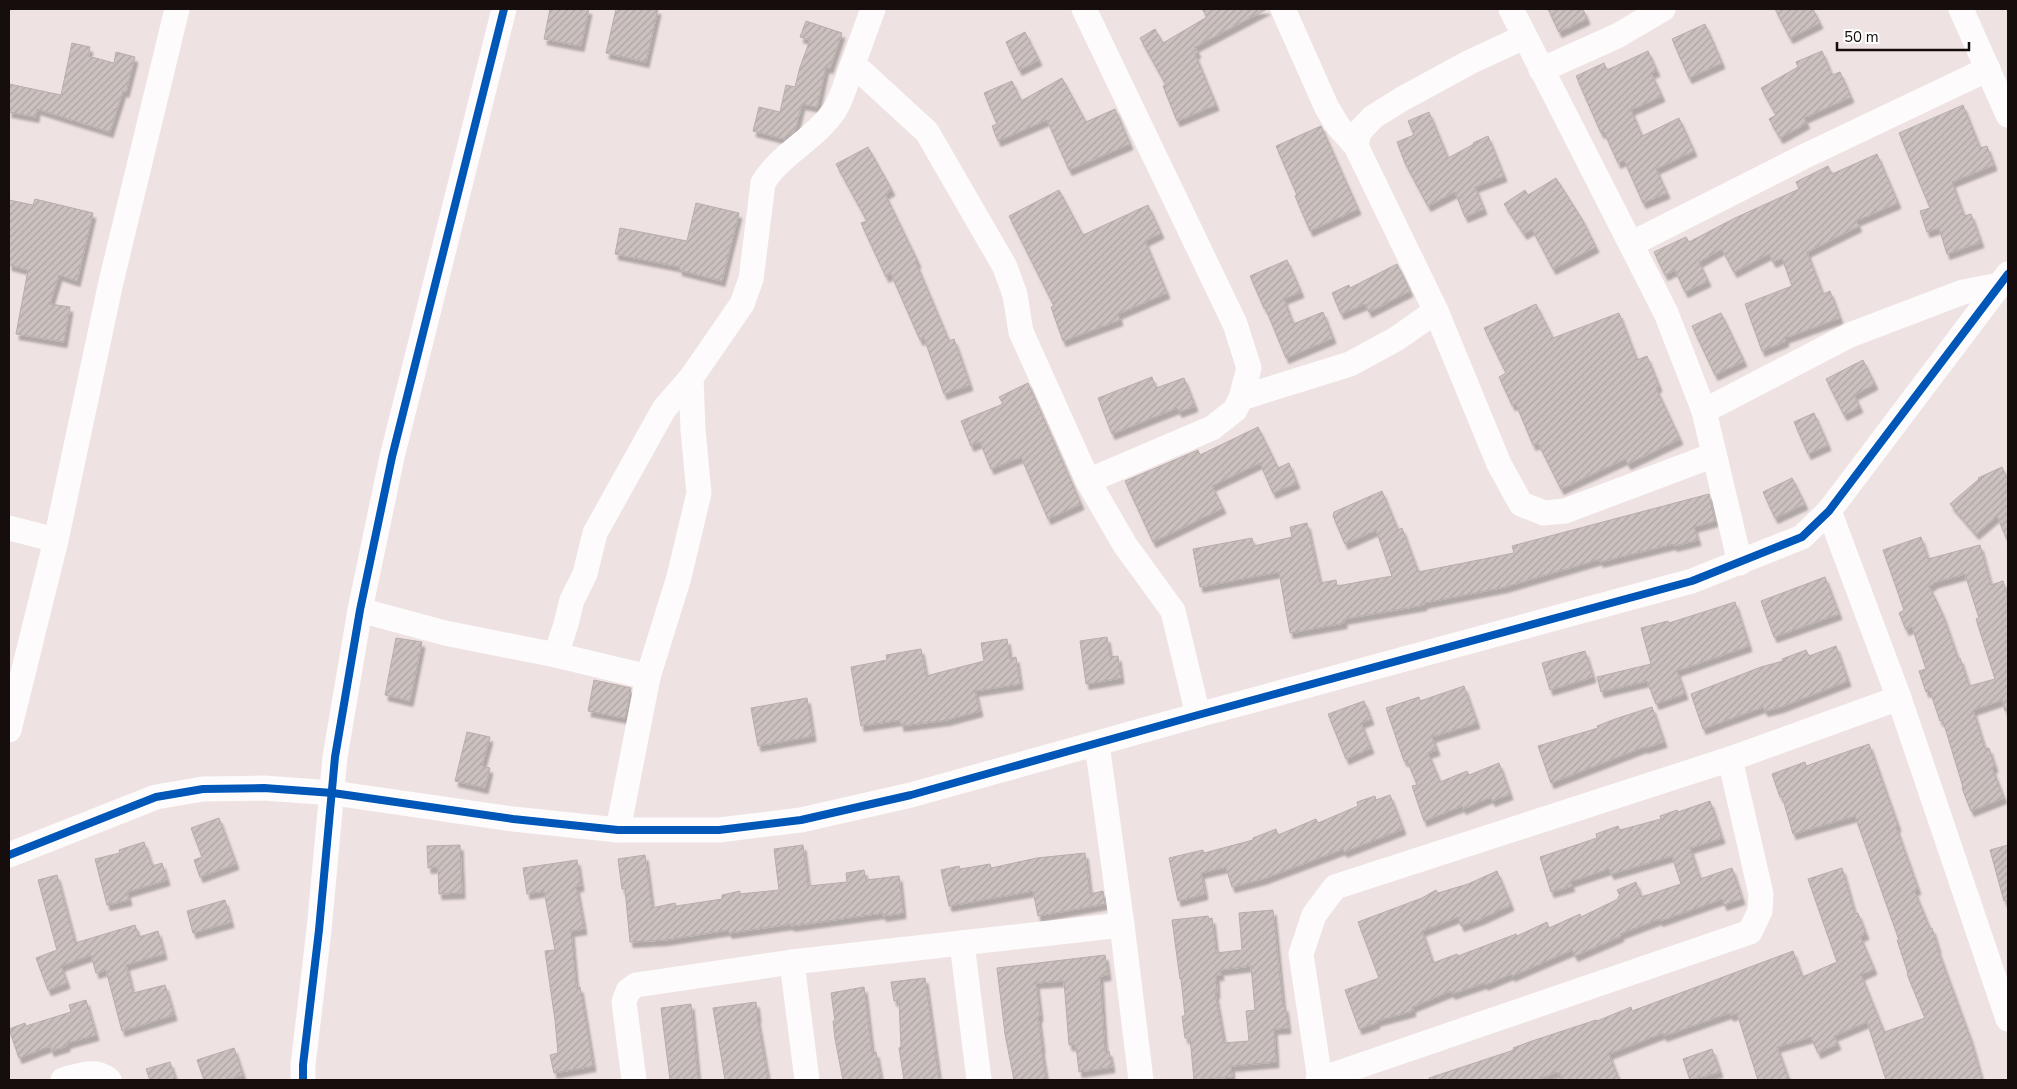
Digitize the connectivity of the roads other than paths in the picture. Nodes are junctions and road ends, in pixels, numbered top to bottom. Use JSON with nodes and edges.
{"nodes":[{"id":1,"x":177,"y":9,"type":"edge"},
{"id":2,"x":504,"y":9,"type":"edge"},
{"id":3,"x":873,"y":9,"type":"edge"},
{"id":4,"x":1084,"y":9,"type":"edge"},
{"id":5,"x":1283,"y":9,"type":"edge"},
{"id":6,"x":1511,"y":9,"type":"edge"},
{"id":7,"x":1663,"y":9,"type":"edge"},
{"id":8,"x":1961,"y":9,"type":"edge"},
{"id":9,"x":1524,"y":37,"type":"junction"},
{"id":10,"x":852,"y":64,"type":"junction"},
{"id":11,"x":1988,"y":69,"type":"junction"},
{"id":12,"x":1541,"y":70,"type":"junction"},
{"id":13,"x":2008,"y":115,"type":"edge"},
{"id":14,"x":1356,"y":146,"type":"junction"},
{"id":15,"x":1631,"y":244,"type":"junction"},
{"id":16,"x":2004,"y":280,"type":"edge"},
{"id":17,"x":1436,"y":311,"type":"junction"},
{"id":18,"x":691,"y":378,"type":"junction"},
{"id":19,"x":1241,"y":398,"type":"junction"},
{"id":20,"x":1704,"y":411,"type":"junction"},
{"id":21,"x":1714,"y":455,"type":"junction"},
{"id":22,"x":1088,"y":481,"type":"junction"},
{"id":23,"x":1829,"y":511,"type":"junction"},
{"id":24,"x":9,"y":528,"type":"edge"},
{"id":25,"x":56,"y":540,"type":"junction"},
{"id":26,"x":1740,"y":563,"type":"junction"},
{"id":27,"x":360,"y":610,"type":"junction"},
{"id":28,"x":556,"y":655,"type":"junction"},
{"id":29,"x":648,"y":677,"type":"junction"},
{"id":30,"x":1899,"y":698,"type":"junction"},
{"id":31,"x":1198,"y":715,"type":"junction"},
{"id":32,"x":9,"y":721,"type":"edge"},
{"id":33,"x":1097,"y":744,"type":"junction"},
{"id":34,"x":1730,"y":759,"type":"junction"},
{"id":35,"x":333,"y":792,"type":"junction"},
{"id":36,"x":618,"y":830,"type":"junction"},
{"id":37,"x":9,"y":855,"type":"edge"},
{"id":38,"x":1122,"y":925,"type":"junction"},
{"id":39,"x":962,"y":943,"type":"junction"},
{"id":40,"x":792,"y":962,"type":"junction"},
{"id":41,"x":2008,"y":1019,"type":"edge"},
{"id":42,"x":63,"y":1080,"type":"edge"},
{"id":43,"x":109,"y":1080,"type":"edge"},
{"id":44,"x":302,"y":1080,"type":"edge"},
{"id":45,"x":634,"y":1080,"type":"edge"},
{"id":46,"x":807,"y":1080,"type":"edge"},
{"id":47,"x":979,"y":1080,"type":"edge"},
{"id":48,"x":1141,"y":1080,"type":"edge"},
{"id":49,"x":1319,"y":1080,"type":"edge"}],
"edges":[{"from":1,"to":25,"type":"street"},
{"from":2,"to":27,"type":"street"},
{"from":3,"to":10,"type":"street"},
{"from":4,"to":19,"type":"street"},
{"from":5,"to":14,"type":"street"},
{"from":6,"to":9,"type":"street"},
{"from":7,"to":12,"type":"street"},
{"from":8,"to":11,"type":"street"},
{"from":9,"to":12,"type":"street"},
{"from":9,"to":14,"type":"street"},
{"from":10,"to":18,"type":"street"},
{"from":10,"to":22,"type":"street"},
{"from":11,"to":13,"type":"street"},
{"from":11,"to":15,"type":"street"},
{"from":12,"to":15,"type":"street"},
{"from":14,"to":17,"type":"street"},
{"from":15,"to":20,"type":"street"},
{"from":16,"to":20,"type":"street"},
{"from":16,"to":23,"type":"street"},
{"from":17,"to":19,"type":"street"},
{"from":17,"to":21,"type":"street"},
{"from":18,"to":28,"type":"street"},
{"from":18,"to":29,"type":"street"},
{"from":19,"to":22,"type":"street"},
{"from":20,"to":21,"type":"street"},
{"from":21,"to":26,"type":"street"},
{"from":22,"to":31,"type":"street"},
{"from":23,"to":26,"type":"street"},
{"from":23,"to":30,"type":"street"},
{"from":24,"to":25,"type":"street"},
{"from":25,"to":32,"type":"street"},
{"from":26,"to":31,"type":"street"},
{"from":27,"to":28,"type":"street"},
{"from":27,"to":35,"type":"street"},
{"from":28,"to":29,"type":"street"},
{"from":29,"to":36,"type":"street"},
{"from":30,"to":34,"type":"street"},
{"from":30,"to":41,"type":"street"},
{"from":31,"to":33,"type":"street"},
{"from":33,"to":36,"type":"street"},
{"from":33,"to":38,"type":"street"},
{"from":34,"to":49,"type":"street"},
{"from":34,"to":49,"type":"street"},
{"from":35,"to":36,"type":"street"},
{"from":35,"to":37,"type":"street"},
{"from":35,"to":44,"type":"street"},
{"from":38,"to":39,"type":"street"},
{"from":38,"to":48,"type":"street"},
{"from":39,"to":40,"type":"street"},
{"from":39,"to":47,"type":"street"},
{"from":40,"to":45,"type":"street"},
{"from":40,"to":46,"type":"street"},
{"from":42,"to":43,"type":"street"}]}
